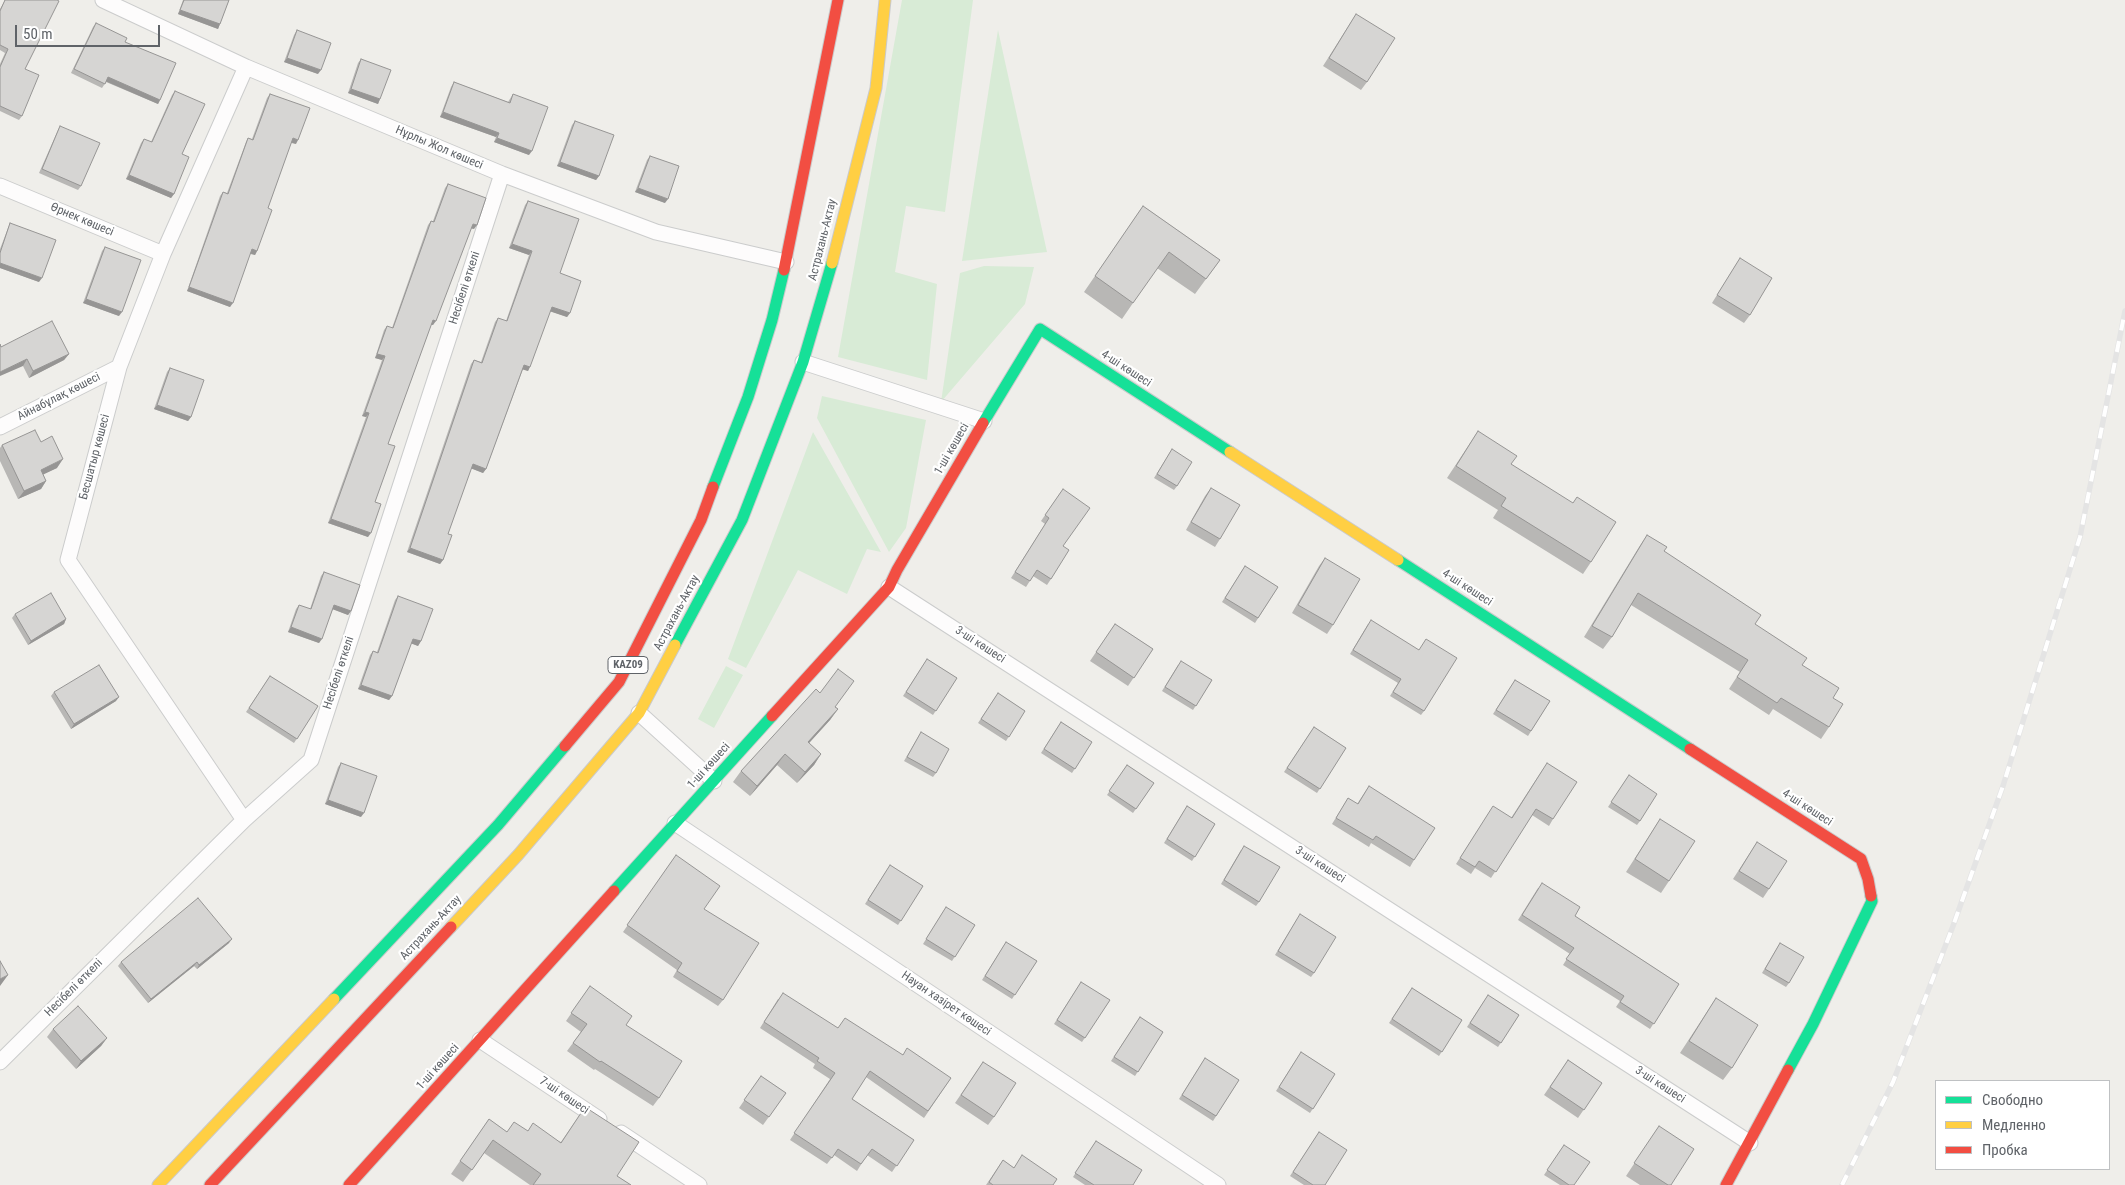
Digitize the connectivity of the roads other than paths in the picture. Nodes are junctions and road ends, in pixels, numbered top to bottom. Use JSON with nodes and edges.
{"nodes":[{"id":1,"x":103,"y":0,"type":"edge"},
{"id":2,"x":838,"y":0,"type":"edge"},
{"id":3,"x":885,"y":0,"type":"edge"},
{"id":4,"x":246,"y":68,"type":"junction"},
{"id":5,"x":502,"y":174,"type":"junction"},
{"id":6,"x":0,"y":186,"type":"edge"},
{"id":7,"x":163,"y":254,"type":"junction"},
{"id":8,"x":786,"y":262,"type":"junction"},
{"id":9,"x":1040,"y":329,"type":"joint"},
{"id":10,"x":803,"y":362,"type":"junction"},
{"id":11,"x":119,"y":367,"type":"junction"},
{"id":12,"x":984,"y":421,"type":"junction"},
{"id":13,"x":0,"y":427,"type":"edge"},
{"id":14,"x":890,"y":587,"type":"junction"},
{"id":15,"x":640,"y":713,"type":"junction"},
{"id":16,"x":714,"y":781,"type":"junction"},
{"id":17,"x":244,"y":820,"type":"junction"},
{"id":18,"x":675,"y":823,"type":"junction"},
{"id":19,"x":480,"y":1040,"type":"junction"},
{"id":20,"x":0,"y":1062,"type":"edge"},
{"id":21,"x":1750,"y":1143,"type":"junction"},
{"id":22,"x":158,"y":1185,"type":"edge"},
{"id":23,"x":210,"y":1185,"type":"edge"},
{"id":24,"x":350,"y":1185,"type":"edge"},
{"id":25,"x":699,"y":1185,"type":"edge"},
{"id":26,"x":1218,"y":1185,"type":"edge"},
{"id":27,"x":1726,"y":1185,"type":"edge"}],
"edges":[{"from":1,"to":4,"type":"street","name":"Нұрлы Жол көшесі"},
{"from":2,"to":8,"type":"main road","number":"KAZ09"},
{"from":3,"to":10,"type":"main road","name":"Астрахань-Актау","number":"KAZ09"},
{"from":4,"to":5,"type":"street","name":"Нұрлы Жол көшесі"},
{"from":4,"to":7,"type":"street","name":"Бесшатыр көшесі"},
{"from":5,"to":8,"type":"street","name":"Нұрлы Жол көшесі"},
{"from":5,"to":17,"type":"street","name":"Несібелі өткелі"},
{"from":6,"to":7,"type":"street","name":"Өрнек көшесі"},
{"from":7,"to":11,"type":"street","name":"Бесшатыр көшесі"},
{"from":8,"to":22,"type":"main road","number":"KAZ09"},
{"from":9,"to":12,"type":"main road","name":"1-шi көшесі"},
{"from":9,"to":21,"type":"main road","name":"4-шi көшесі"},
{"from":10,"to":12,"type":"street"},
{"from":10,"to":15,"type":"main road","name":"Астрахань-Актау","number":"KAZ09"},
{"from":11,"to":13,"type":"street","name":"Айнабұлақ көшесі"},
{"from":11,"to":17,"type":"street","name":"Бесшатыр көшесі"},
{"from":12,"to":14,"type":"main road","name":"1-шi көшесі"},
{"from":14,"to":16,"type":"main road","name":"1-шi көшесі"},
{"from":14,"to":21,"type":"street","name":"3-шi көшесі"},
{"from":15,"to":16,"type":"street"},
{"from":15,"to":23,"type":"main road","name":"Астрахань-Актау","number":"KAZ09"},
{"from":16,"to":18,"type":"main road","name":"1-шi көшесі"},
{"from":17,"to":20,"type":"street","name":"Несібелі өткелі"},
{"from":18,"to":19,"type":"main road","name":"1-шi көшесі"},
{"from":18,"to":26,"type":"street","name":"Науан хазірет көшесі"},
{"from":19,"to":24,"type":"main road","name":"1-шi көшесі"},
{"from":19,"to":25,"type":"street","name":"7-шi көшесі"},
{"from":21,"to":27,"type":"main road","name":"4-шi көшесі"}]}
